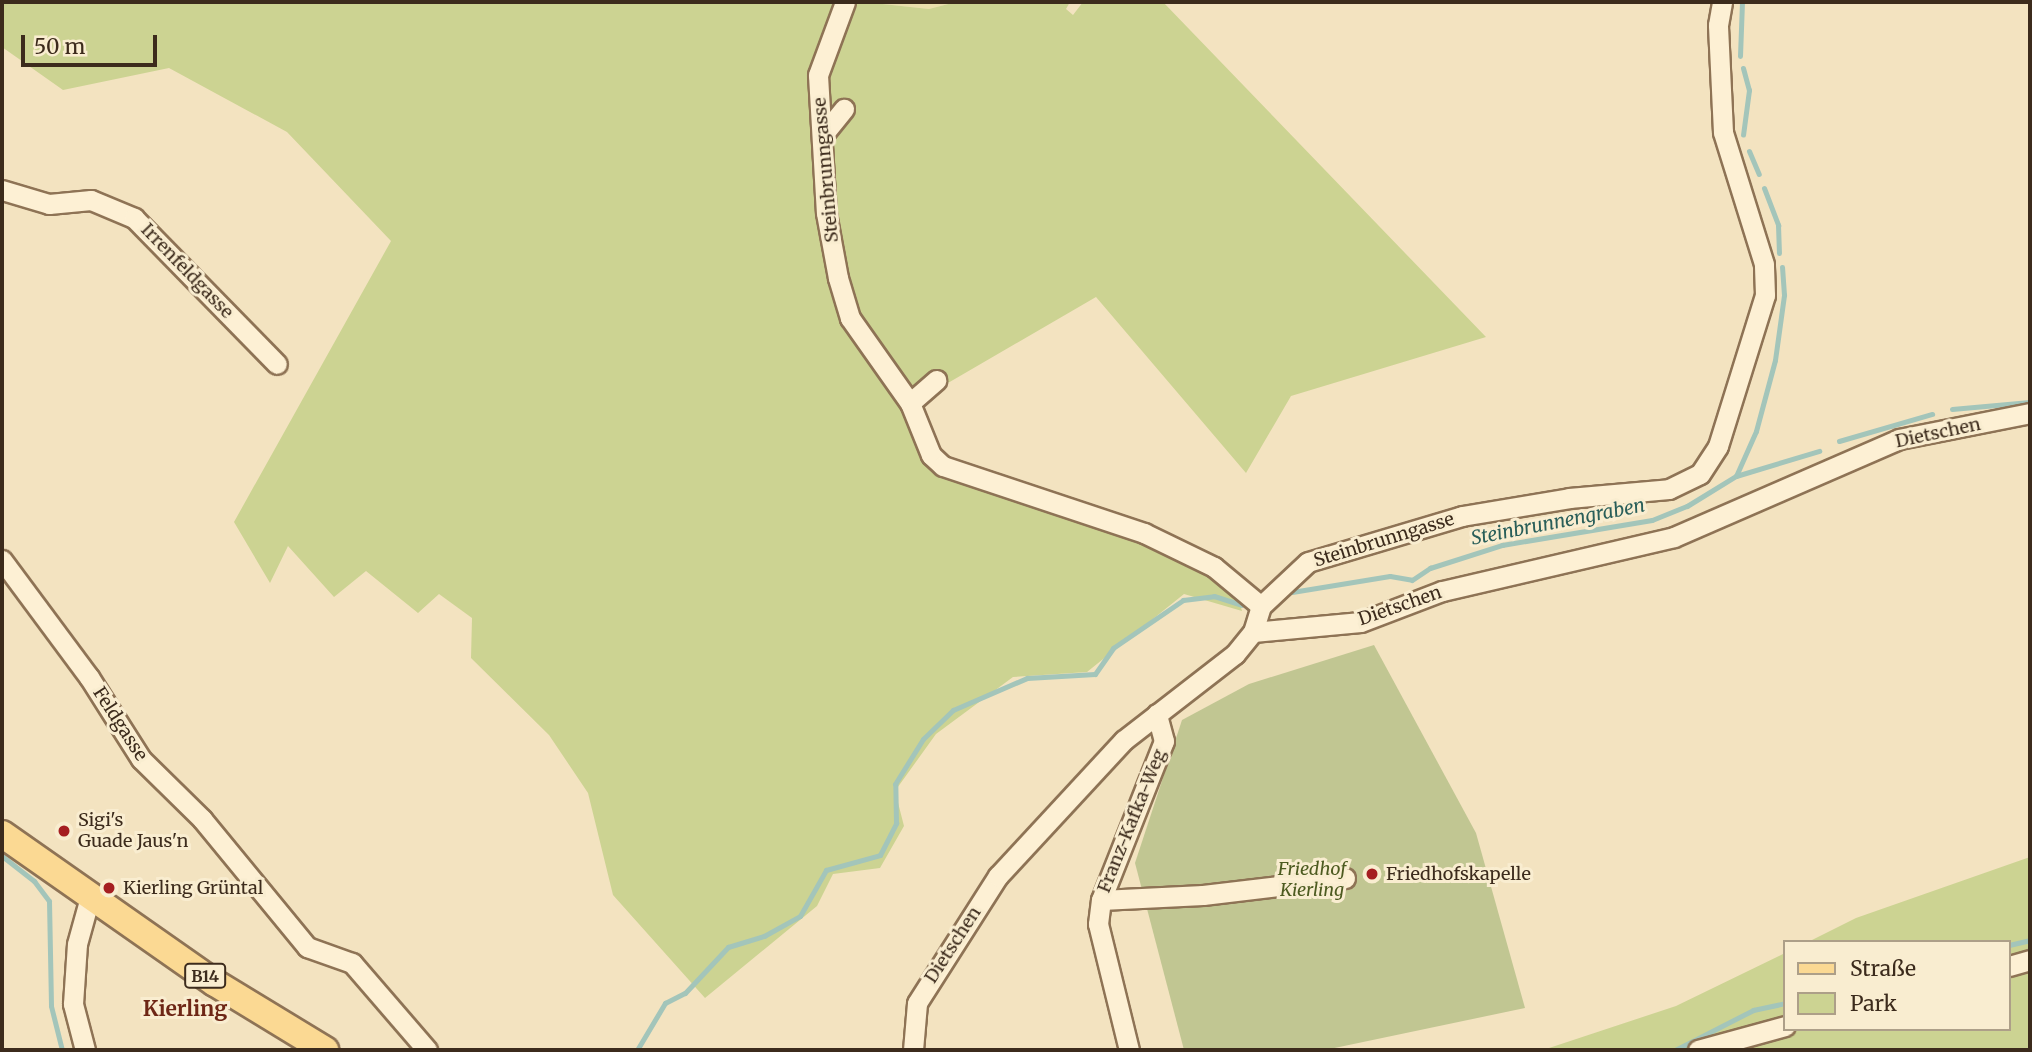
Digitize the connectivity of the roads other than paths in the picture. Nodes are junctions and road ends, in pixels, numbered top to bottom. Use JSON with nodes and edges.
{"nodes":[{"id":1,"x":845,"y":2,"type":"edge"},
{"id":2,"x":1722,"y":2,"type":"edge"},
{"id":3,"x":844,"y":109,"type":"dead end"},
{"id":4,"x":822,"y":136,"type":"junction"},
{"id":5,"x":2,"y":190,"type":"edge"},
{"id":6,"x":277,"y":364,"type":"dead end"},
{"id":7,"x":936,"y":380,"type":"dead end"},
{"id":8,"x":910,"y":403,"type":"junction"},
{"id":9,"x":2030,"y":413,"type":"edge"},
{"id":10,"x":2,"y":560,"type":"edge"},
{"id":11,"x":1261,"y":606,"type":"junction"},
{"id":12,"x":1253,"y":632,"type":"junction"},
{"id":13,"x":1157,"y":714,"type":"junction"},
{"id":14,"x":2,"y":834,"type":"edge"},
{"id":15,"x":1345,"y":878,"type":"dead end"},
{"id":16,"x":90,"y":897,"type":"junction"},
{"id":17,"x":1101,"y":900,"type":"junction"},
{"id":18,"x":2030,"y":960,"type":"edge"},
{"id":19,"x":2011,"y":965,"type":"edge"},
{"id":20,"x":1784,"y":1026,"type":"edge"},
{"id":21,"x":85,"y":1050,"type":"edge"},
{"id":22,"x":325,"y":1050,"type":"edge"},
{"id":23,"x":427,"y":1050,"type":"edge"},
{"id":24,"x":913,"y":1050,"type":"edge"},
{"id":25,"x":1129,"y":1050,"type":"edge"},
{"id":26,"x":1698,"y":1050,"type":"edge"}],
"edges":[{"from":1,"to":4,"type":"street","name":"Steinbrunngasse"},
{"from":2,"to":11,"type":"street","name":"Steinbrunngasse"},
{"from":3,"to":4,"type":"street"},
{"from":4,"to":8,"type":"street","name":"Steinbrunngasse"},
{"from":5,"to":6,"type":"street","name":"Irrenfeldgasse"},
{"from":7,"to":8,"type":"street"},
{"from":8,"to":11,"type":"street","name":"Steinbrunngasse"},
{"from":9,"to":12,"type":"street","name":"Dietschen"},
{"from":10,"to":23,"type":"street","name":"Feldgasse"},
{"from":11,"to":12,"type":"street","name":"Steinbrunngasse"},
{"from":12,"to":13,"type":"street","name":"Dietschen"},
{"from":13,"to":17,"type":"street","name":"Franz-Kafka-Weg"},
{"from":13,"to":24,"type":"street","name":"Dietschen"},
{"from":14,"to":16,"type":"main road","number":"B14"},
{"from":15,"to":17,"type":"street"},
{"from":16,"to":21,"type":"street"},
{"from":16,"to":22,"type":"main road","number":"B14"},
{"from":17,"to":25,"type":"street","name":"Franz-Kafka-Weg"},
{"from":18,"to":19,"type":"street"},
{"from":20,"to":26,"type":"street"}]}
